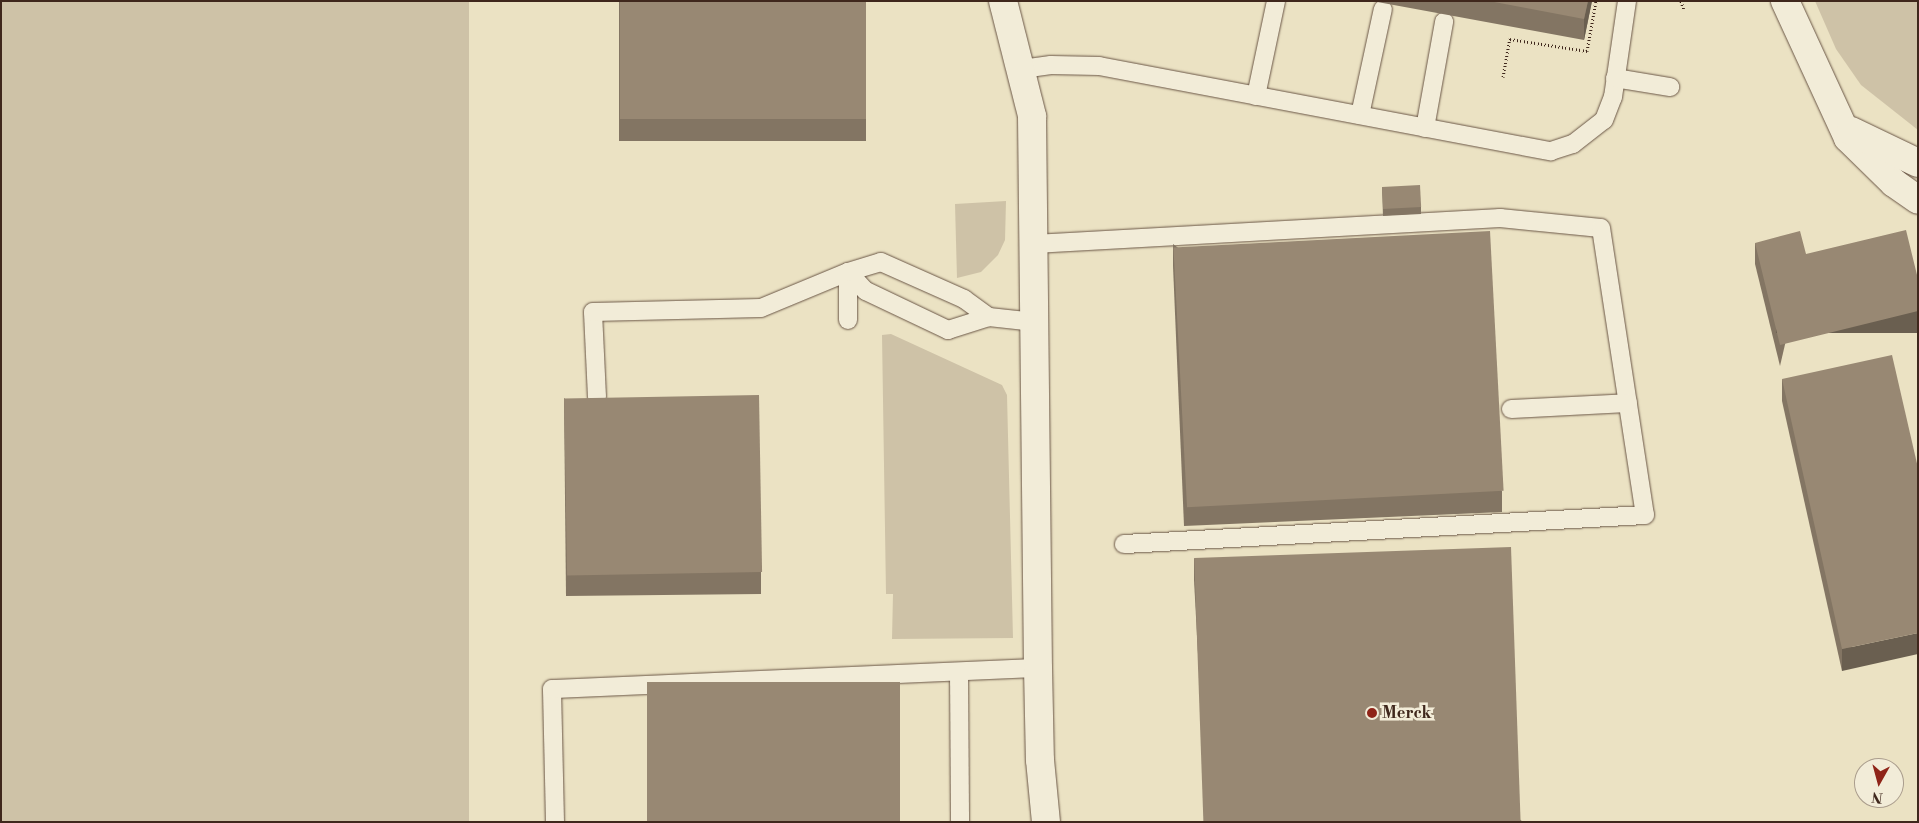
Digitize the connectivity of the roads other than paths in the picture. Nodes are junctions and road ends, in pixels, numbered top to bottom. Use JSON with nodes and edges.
{"nodes":[{"id":1,"x":1004,"y":1,"type":"edge"},
{"id":2,"x":1276,"y":1,"type":"edge"},
{"id":3,"x":1627,"y":1,"type":"edge"},
{"id":4,"x":1785,"y":1,"type":"edge"},
{"id":5,"x":1383,"y":9,"type":"dead end"},
{"id":6,"x":1444,"y":22,"type":"dead end"},
{"id":7,"x":1022,"y":69,"type":"junction"},
{"id":8,"x":1616,"y":78,"type":"junction"},
{"id":9,"x":1670,"y":87,"type":"dead end"},
{"id":10,"x":1256,"y":96,"type":"junction"},
{"id":11,"x":1360,"y":115,"type":"junction"},
{"id":12,"x":1843,"y":127,"type":"junction"},
{"id":13,"x":1425,"y":128,"type":"junction"},
{"id":14,"x":1918,"y":163,"type":"edge"},
{"id":15,"x":1918,"y":200,"type":"edge"},
{"id":16,"x":1034,"y":244,"type":"junction"},
{"id":17,"x":848,"y":272,"type":"junction"},
{"id":18,"x":989,"y":317,"type":"junction"},
{"id":19,"x":848,"y":320,"type":"dead end"},
{"id":20,"x":1035,"y":322,"type":"junction"},
{"id":21,"x":597,"y":397,"type":"edge"},
{"id":22,"x":1628,"y":403,"type":"junction"},
{"id":23,"x":1511,"y":408,"type":"dead end"},
{"id":24,"x":1124,"y":544,"type":"dead end"},
{"id":25,"x":1038,"y":668,"type":"junction"},
{"id":26,"x":959,"y":672,"type":"junction"},
{"id":27,"x":555,"y":822,"type":"edge"},
{"id":28,"x":960,"y":822,"type":"edge"},
{"id":29,"x":1046,"y":822,"type":"edge"}],
"edges":[{"from":1,"to":7,"type":"street"},
{"from":2,"to":10,"type":"lane"},
{"from":3,"to":8,"type":"lane"},
{"from":4,"to":12,"type":"street"},
{"from":5,"to":11,"type":"lane"},
{"from":6,"to":13,"type":"lane"},
{"from":7,"to":10,"type":"lane"},
{"from":7,"to":16,"type":"street"},
{"from":8,"to":9,"type":"lane"},
{"from":8,"to":13,"type":"lane"},
{"from":10,"to":11,"type":"lane"},
{"from":11,"to":13,"type":"lane"},
{"from":12,"to":14,"type":"street"},
{"from":12,"to":15,"type":"street"},
{"from":16,"to":20,"type":"street"},
{"from":16,"to":22,"type":"lane"},
{"from":17,"to":18,"type":"lane"},
{"from":17,"to":18,"type":"lane"},
{"from":17,"to":19,"type":"lane"},
{"from":17,"to":21,"type":"lane"},
{"from":18,"to":20,"type":"lane"},
{"from":20,"to":25,"type":"street"},
{"from":22,"to":23,"type":"lane"},
{"from":22,"to":24,"type":"lane"},
{"from":25,"to":26,"type":"lane"},
{"from":25,"to":29,"type":"street"},
{"from":26,"to":27,"type":"lane"},
{"from":26,"to":28,"type":"lane"}]}
